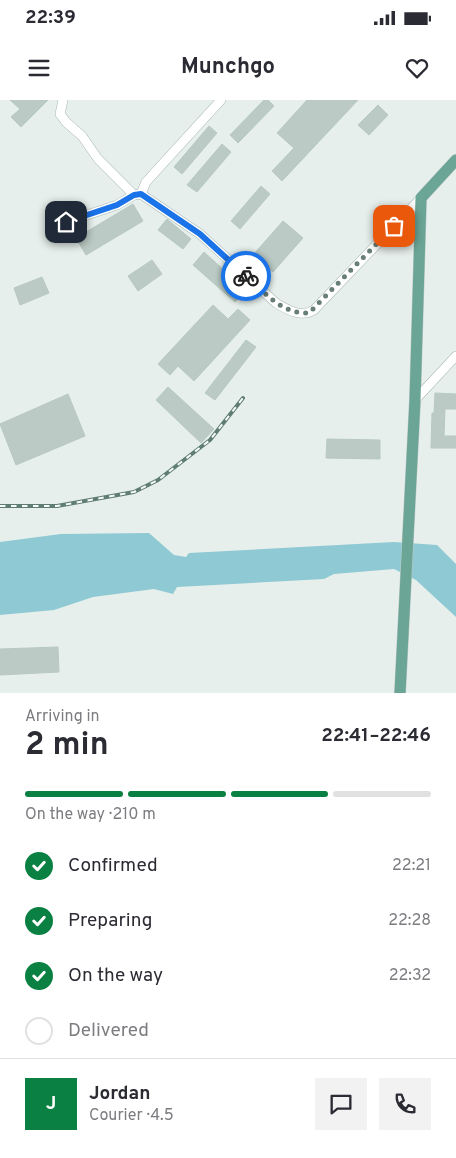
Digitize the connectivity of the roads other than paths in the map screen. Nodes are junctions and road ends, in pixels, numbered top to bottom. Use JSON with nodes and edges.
{"nodes":[{"id":1,"x":63,"y":100,"type":"edge"},
{"id":2,"x":221,"y":100,"type":"edge"},
{"id":3,"x":456,"y":160,"type":"edge"},
{"id":4,"x":138,"y":194,"type":"junction"},
{"id":5,"x":421,"y":198,"type":"junction"},
{"id":6,"x":66,"y":222,"type":"dead end"},
{"id":7,"x":456,"y":356,"type":"edge"},
{"id":8,"x":415,"y":400,"type":"junction"},
{"id":9,"x":400,"y":693,"type":"edge"}],
"edges":[{"from":1,"to":4,"type":"street"},
{"from":2,"to":4,"type":"street"},
{"from":3,"to":5,"type":"main road"},
{"from":4,"to":5,"type":"street"},
{"from":4,"to":6,"type":"street"},
{"from":5,"to":8,"type":"main road"},
{"from":7,"to":8,"type":"street"},
{"from":8,"to":9,"type":"main road"}]}
